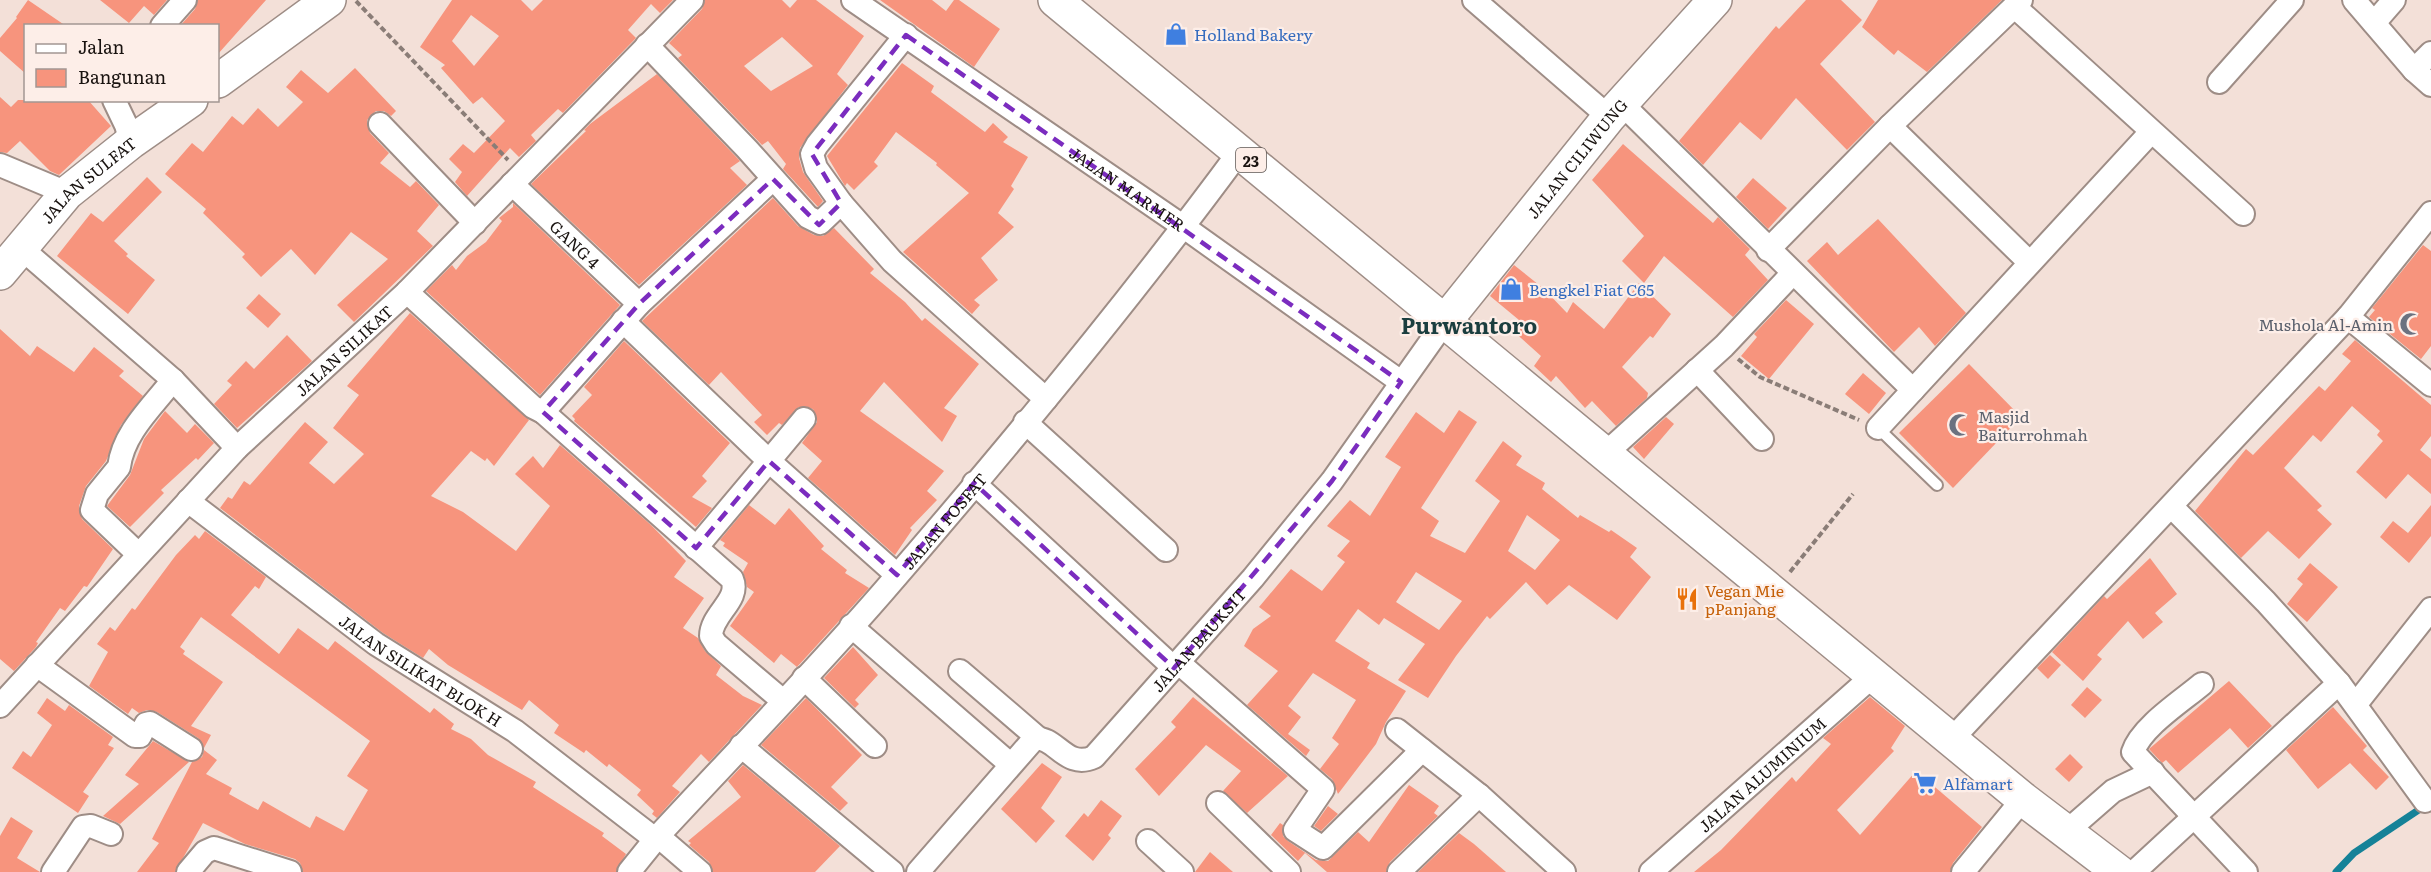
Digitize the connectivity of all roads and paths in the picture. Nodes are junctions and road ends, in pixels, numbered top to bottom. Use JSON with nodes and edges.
{"nodes":[{"id":1,"x":185,"y":0,"type":"edge"},
{"id":2,"x":329,"y":0,"type":"edge"},
{"id":3,"x":355,"y":0,"type":"edge"},
{"id":4,"x":692,"y":0,"type":"edge"},
{"id":5,"x":853,"y":0,"type":"edge"},
{"id":6,"x":1055,"y":0,"type":"edge"},
{"id":7,"x":1474,"y":0,"type":"edge"},
{"id":8,"x":1715,"y":0,"type":"edge"},
{"id":9,"x":2292,"y":0,"type":"edge"},
{"id":10,"x":2354,"y":0,"type":"edge"},
{"id":11,"x":2394,"y":0,"type":"edge"},
{"id":12,"x":2018,"y":3,"type":"edge"},
{"id":13,"x":2374,"y":23,"type":"junction"},
{"id":14,"x":164,"y":24,"type":"edge"},
{"id":15,"x":906,"y":35,"type":"junction"},
{"id":16,"x":647,"y":45,"type":"junction"},
{"id":17,"x":2431,"y":53,"type":"edge"},
{"id":18,"x":2423,"y":78,"type":"edge"},
{"id":19,"x":219,"y":80,"type":"edge"},
{"id":20,"x":2219,"y":82,"type":"dead end"},
{"id":21,"x":115,"y":102,"type":"edge"},
{"id":22,"x":187,"y":102,"type":"edge"},
{"id":23,"x":1615,"y":110,"type":"junction"},
{"id":24,"x":380,"y":124,"type":"dead end"},
{"id":25,"x":1890,"y":126,"type":"junction"},
{"id":26,"x":2151,"y":132,"type":"junction"},
{"id":27,"x":131,"y":142,"type":"junction"},
{"id":28,"x":1240,"y":151,"type":"junction"},
{"id":29,"x":0,"y":165,"type":"edge"},
{"id":30,"x":517,"y":179,"type":"junction"},
{"id":31,"x":773,"y":179,"type":"junction"},
{"id":32,"x":67,"y":193,"type":"junction"},
{"id":33,"x":840,"y":203,"type":"junction"},
{"id":34,"x":2431,"y":213,"type":"edge"},
{"id":35,"x":2243,"y":214,"type":"dead end"},
{"id":36,"x":475,"y":223,"type":"junction"},
{"id":37,"x":1184,"y":227,"type":"junction"},
{"id":38,"x":21,"y":248,"type":"junction"},
{"id":39,"x":1768,"y":250,"type":"junction"},
{"id":40,"x":2029,"y":262,"type":"junction"},
{"id":41,"x":0,"y":273,"type":"edge"},
{"id":42,"x":1792,"y":274,"type":"junction"},
{"id":43,"x":406,"y":292,"type":"junction"},
{"id":44,"x":639,"y":304,"type":"junction"},
{"id":45,"x":2348,"y":317,"type":"junction"},
{"id":46,"x":1446,"y":320,"type":"junction"},
{"id":47,"x":623,"y":321,"type":"junction"},
{"id":48,"x":1724,"y":346,"type":"junction"},
{"id":49,"x":1697,"y":370,"type":"junction"},
{"id":50,"x":173,"y":380,"type":"junction"},
{"id":51,"x":1401,"y":382,"type":"junction"},
{"id":52,"x":2431,"y":386,"type":"edge"},
{"id":53,"x":1913,"y":390,"type":"junction"},
{"id":54,"x":1046,"y":399,"type":"junction"},
{"id":55,"x":543,"y":412,"type":"junction"},
{"id":56,"x":804,"y":419,"type":"dead end"},
{"id":57,"x":1025,"y":422,"type":"junction"},
{"id":58,"x":1878,"y":428,"type":"junction"},
{"id":59,"x":1762,"y":439,"type":"dead end"},
{"id":60,"x":237,"y":448,"type":"junction"},
{"id":61,"x":1606,"y":453,"type":"junction"},
{"id":62,"x":769,"y":460,"type":"junction"},
{"id":63,"x":974,"y":483,"type":"junction"},
{"id":64,"x":1937,"y":485,"type":"dead end"},
{"id":65,"x":1853,"y":494,"type":"dead end"},
{"id":66,"x":188,"y":501,"type":"junction"},
{"id":67,"x":2172,"y":507,"type":"junction"},
{"id":68,"x":696,"y":548,"type":"junction"},
{"id":69,"x":1166,"y":550,"type":"dead end"},
{"id":70,"x":138,"y":554,"type":"junction"},
{"id":71,"x":897,"y":575,"type":"junction"},
{"id":72,"x":1773,"y":594,"type":"junction"},
{"id":73,"x":2431,"y":609,"type":"edge"},
{"id":74,"x":851,"y":626,"type":"junction"},
{"id":75,"x":37,"y":665,"type":"junction"},
{"id":76,"x":1176,"y":666,"type":"junction"},
{"id":77,"x":960,"y":670,"type":"dead end"},
{"id":78,"x":1874,"y":675,"type":"junction"},
{"id":79,"x":804,"y":678,"type":"junction"},
{"id":80,"x":2202,"y":684,"type":"dead end"},
{"id":81,"x":2339,"y":684,"type":"junction"},
{"id":82,"x":783,"y":701,"type":"junction"},
{"id":83,"x":2356,"y":704,"type":"junction"},
{"id":84,"x":0,"y":706,"type":"edge"},
{"id":85,"x":1397,"y":730,"type":"dead end"},
{"id":86,"x":1038,"y":738,"type":"junction"},
{"id":87,"x":1952,"y":739,"type":"junction"},
{"id":88,"x":741,"y":746,"type":"junction"},
{"id":89,"x":875,"y":746,"type":"dead end"},
{"id":90,"x":191,"y":749,"type":"dead end"},
{"id":91,"x":1422,"y":750,"type":"junction"},
{"id":92,"x":1010,"y":764,"type":"junction"},
{"id":93,"x":2153,"y":772,"type":"junction"},
{"id":94,"x":1479,"y":795,"type":"junction"},
{"id":95,"x":2023,"y":799,"type":"junction"},
{"id":96,"x":2425,"y":801,"type":"dead end"},
{"id":97,"x":1218,"y":803,"type":"dead end"},
{"id":98,"x":2194,"y":818,"type":"junction"},
{"id":99,"x":2066,"y":832,"type":"junction"},
{"id":100,"x":111,"y":834,"type":"dead end"},
{"id":101,"x":657,"y":838,"type":"junction"},
{"id":102,"x":1148,"y":841,"type":"dead end"},
{"id":103,"x":53,"y":872,"type":"edge"},
{"id":104,"x":188,"y":872,"type":"edge"},
{"id":105,"x":290,"y":872,"type":"edge"},
{"id":106,"x":629,"y":872,"type":"edge"},
{"id":107,"x":700,"y":872,"type":"edge"},
{"id":108,"x":892,"y":872,"type":"edge"},
{"id":109,"x":918,"y":872,"type":"edge"},
{"id":110,"x":1182,"y":872,"type":"edge"},
{"id":111,"x":1288,"y":872,"type":"edge"},
{"id":112,"x":1399,"y":872,"type":"edge"},
{"id":113,"x":1564,"y":872,"type":"edge"},
{"id":114,"x":1651,"y":872,"type":"edge"},
{"id":115,"x":1963,"y":872,"type":"edge"},
{"id":116,"x":2120,"y":872,"type":"edge"},
{"id":117,"x":2134,"y":872,"type":"edge"},
{"id":118,"x":2246,"y":872,"type":"edge"}],
"edges":[{"from":1,"to":14,"type":"street"},
{"from":2,"to":19,"type":"main road"},
{"from":3,"to":30,"type":"path"},
{"from":4,"to":16,"type":"street","name":"JALAN SILIKAT"},
{"from":5,"to":15,"type":"street","name":"JALAN MARMER"},
{"from":6,"to":28,"type":"main road","number":"23"},
{"from":7,"to":23,"type":"street"},
{"from":8,"to":23,"type":"main road","name":"JALAN CILIWUNG"},
{"from":9,"to":20,"type":"street"},
{"from":10,"to":13,"type":"street"},
{"from":11,"to":13,"type":"street"},
{"from":12,"to":25,"type":"street"},
{"from":12,"to":26,"type":"street"},
{"from":13,"to":18,"type":"street"},
{"from":15,"to":33,"type":"street"},
{"from":15,"to":37,"type":"street","name":"JALAN MARMER"},
{"from":16,"to":30,"type":"street","name":"JALAN SILIKAT"},
{"from":16,"to":31,"type":"street"},
{"from":17,"to":18,"type":"street"},
{"from":21,"to":27,"type":"street"},
{"from":22,"to":27,"type":"main road","name":"JALAN SULFAT"},
{"from":23,"to":39,"type":"street"},
{"from":23,"to":46,"type":"main road","name":"JALAN CILIWUNG"},
{"from":24,"to":36,"type":"street"},
{"from":25,"to":39,"type":"street"},
{"from":25,"to":40,"type":"street"},
{"from":26,"to":35,"type":"street"},
{"from":26,"to":40,"type":"street"},
{"from":27,"to":32,"type":"main road","name":"JALAN SULFAT"},
{"from":28,"to":37,"type":"street","name":"JALAN FOSFAT"},
{"from":28,"to":46,"type":"main road","number":"23"},
{"from":29,"to":32,"type":"street"},
{"from":30,"to":36,"type":"street","name":"JALAN SILIKAT"},
{"from":30,"to":44,"type":"street","name":"GANG 4"},
{"from":31,"to":33,"type":"street"},
{"from":31,"to":44,"type":"street"},
{"from":32,"to":38,"type":"main road","name":"JALAN SULFAT"},
{"from":33,"to":54,"type":"street"},
{"from":34,"to":45,"type":"street"},
{"from":36,"to":43,"type":"street","name":"JALAN SILIKAT"},
{"from":37,"to":51,"type":"street","name":"JALAN MARMER"},
{"from":37,"to":54,"type":"street","name":"JALAN FOSFAT"},
{"from":38,"to":41,"type":"main road","name":"JALAN SULFAT"},
{"from":38,"to":50,"type":"street"},
{"from":39,"to":42,"type":"street"},
{"from":40,"to":53,"type":"street"},
{"from":42,"to":48,"type":"street"},
{"from":42,"to":53,"type":"street"},
{"from":43,"to":55,"type":"street"},
{"from":43,"to":60,"type":"street","name":"JALAN SILIKAT"},
{"from":44,"to":47,"type":"street"},
{"from":45,"to":52,"type":"street"},
{"from":45,"to":67,"type":"street"},
{"from":46,"to":51,"type":"street","name":"JALAN BAUKSIT"},
{"from":46,"to":61,"type":"main road","number":"23"},
{"from":47,"to":55,"type":"street"},
{"from":47,"to":62,"type":"street"},
{"from":48,"to":49,"type":"street"},
{"from":48,"to":58,"type":"path"},
{"from":49,"to":59,"type":"street"},
{"from":49,"to":61,"type":"street"},
{"from":50,"to":60,"type":"street"},
{"from":50,"to":70,"type":"street"},
{"from":51,"to":76,"type":"street","name":"JALAN BAUKSIT"},
{"from":53,"to":58,"type":"street"},
{"from":54,"to":57,"type":"street","name":"JALAN FOSFAT"},
{"from":55,"to":68,"type":"street"},
{"from":56,"to":62,"type":"street"},
{"from":57,"to":63,"type":"street","name":"JALAN FOSFAT"},
{"from":57,"to":69,"type":"street"},
{"from":58,"to":64,"type":"lane"},
{"from":60,"to":66,"type":"street","name":"JALAN SILIKAT"},
{"from":61,"to":72,"type":"main road","number":"23"},
{"from":62,"to":68,"type":"street"},
{"from":62,"to":71,"type":"street"},
{"from":63,"to":71,"type":"street","name":"JALAN FOSFAT"},
{"from":63,"to":76,"type":"street"},
{"from":65,"to":72,"type":"path"},
{"from":66,"to":70,"type":"street","name":"JALAN SILIKAT"},
{"from":66,"to":101,"type":"street","name":"JALAN SILIKAT BLOK H"},
{"from":67,"to":81,"type":"street"},
{"from":67,"to":87,"type":"street"},
{"from":68,"to":82,"type":"street"},
{"from":70,"to":75,"type":"street","name":"JALAN SILIKAT"},
{"from":71,"to":74,"type":"street","name":"JALAN FOSFAT"},
{"from":72,"to":78,"type":"main road","number":"23"},
{"from":73,"to":83,"type":"street"},
{"from":74,"to":79,"type":"street","name":"JALAN FOSFAT"},
{"from":74,"to":92,"type":"street"},
{"from":75,"to":84,"type":"street","name":"JALAN SILIKAT"},
{"from":75,"to":90,"type":"street"},
{"from":76,"to":86,"type":"street","name":"JALAN BAUKSIT"},
{"from":76,"to":91,"type":"street"},
{"from":77,"to":86,"type":"street","name":"JALAN BAUKSIT"},
{"from":78,"to":87,"type":"main road","number":"23"},
{"from":78,"to":114,"type":"street","name":"JALAN ALUMINIUM"},
{"from":79,"to":82,"type":"street","name":"JALAN FOSFAT"},
{"from":79,"to":89,"type":"street"},
{"from":80,"to":93,"type":"street"},
{"from":81,"to":83,"type":"street"},
{"from":81,"to":98,"type":"street"},
{"from":82,"to":88,"type":"street","name":"JALAN FOSFAT"},
{"from":83,"to":96,"type":"street"},
{"from":85,"to":91,"type":"street"},
{"from":86,"to":92,"type":"street"},
{"from":87,"to":95,"type":"main road","number":"23"},
{"from":88,"to":101,"type":"street","name":"JALAN FOSFAT"},
{"from":88,"to":108,"type":"street"},
{"from":91,"to":94,"type":"street"},
{"from":92,"to":109,"type":"street"},
{"from":93,"to":98,"type":"street"},
{"from":93,"to":99,"type":"street"},
{"from":94,"to":112,"type":"street"},
{"from":94,"to":113,"type":"street"},
{"from":95,"to":99,"type":"main road","number":"23"},
{"from":95,"to":115,"type":"street"},
{"from":97,"to":111,"type":"street"},
{"from":98,"to":117,"type":"street"},
{"from":98,"to":118,"type":"street"},
{"from":99,"to":116,"type":"main road","number":"23"},
{"from":100,"to":103,"type":"street"},
{"from":101,"to":106,"type":"street","name":"JALAN FOSFAT"},
{"from":101,"to":107,"type":"street","name":"JALAN SILIKAT BLOK H"},
{"from":102,"to":110,"type":"street"},
{"from":104,"to":105,"type":"street"}]}
